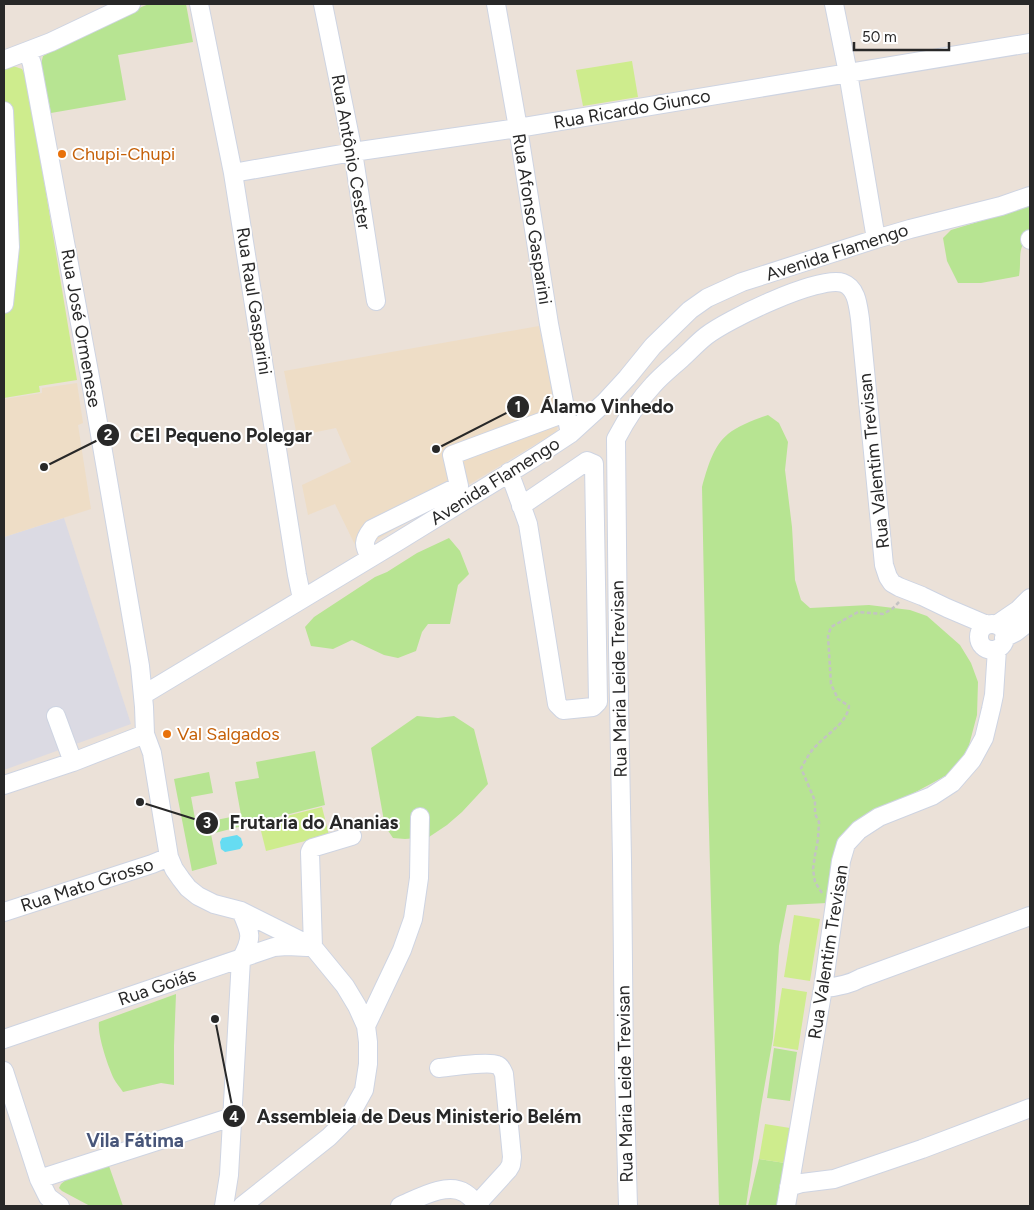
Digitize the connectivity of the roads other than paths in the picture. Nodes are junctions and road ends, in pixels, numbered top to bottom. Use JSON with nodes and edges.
{"nodes":[{"id":1,"x":131,"y":4,"type":"edge"},
{"id":2,"x":199,"y":4,"type":"edge"},
{"id":3,"x":323,"y":4,"type":"edge"},
{"id":4,"x":496,"y":4,"type":"edge"},
{"id":5,"x":834,"y":4,"type":"edge"},
{"id":6,"x":1030,"y":43,"type":"edge"},
{"id":7,"x":28,"y":52,"type":"junction"},
{"id":8,"x":4,"y":60,"type":"edge"},
{"id":9,"x":848,"y":73,"type":"junction"},
{"id":10,"x":4,"y":110,"type":"edge"},
{"id":11,"x":518,"y":128,"type":"junction"},
{"id":12,"x":353,"y":152,"type":"junction"},
{"id":13,"x":234,"y":173,"type":"junction"},
{"id":14,"x":1030,"y":196,"type":"edge"},
{"id":15,"x":876,"y":239,"type":"junction"},
{"id":16,"x":843,"y":283,"type":"joint"},
{"id":17,"x":376,"y":301,"type":"dead end"},
{"id":18,"x":4,"y":304,"type":"edge"},
{"id":19,"x":565,"y":413,"type":"junction"},
{"id":20,"x":570,"y":434,"type":"junction"},
{"id":21,"x":510,"y":472,"type":"junction"},
{"id":22,"x":521,"y":506,"type":"junction"},
{"id":23,"x":370,"y":558,"type":"junction"},
{"id":24,"x":1030,"y":598,"type":"edge"},
{"id":25,"x":302,"y":599,"type":"junction"},
{"id":26,"x":1030,"y":621,"type":"edge"},
{"id":27,"x":991,"y":637,"type":"junction"},
{"id":28,"x":143,"y":695,"type":"junction"},
{"id":29,"x":56,"y":716,"type":"dead end"},
{"id":30,"x":145,"y":734,"type":"junction"},
{"id":31,"x":73,"y":762,"type":"junction"},
{"id":32,"x":4,"y":785,"type":"edge"},
{"id":33,"x":420,"y":817,"type":"dead end"},
{"id":34,"x":352,"y":836,"type":"dead end"},
{"id":35,"x":169,"y":857,"type":"junction"},
{"id":36,"x":241,"y":911,"type":"junction"},
{"id":37,"x":4,"y":912,"type":"edge"},
{"id":38,"x":1030,"y":916,"type":"edge"},
{"id":39,"x":312,"y":947,"type":"junction"},
{"id":40,"x":241,"y":960,"type":"junction"},
{"id":41,"x":824,"y":980,"type":"junction"},
{"id":42,"x":366,"y":1026,"type":"junction"},
{"id":43,"x":4,"y":1039,"type":"edge"},
{"id":44,"x":439,"y":1068,"type":"dead end"},
{"id":45,"x":4,"y":1071,"type":"edge"},
{"id":46,"x":1030,"y":1108,"type":"edge"},
{"id":47,"x":232,"y":1117,"type":"junction"},
{"id":48,"x":229,"y":1175,"type":"junction"},
{"id":49,"x":39,"y":1179,"type":"junction"},
{"id":50,"x":789,"y":1187,"type":"junction"},
{"id":51,"x":436,"y":1198,"type":"edge"},
{"id":52,"x":245,"y":1204,"type":"edge"},
{"id":53,"x":478,"y":1205,"type":"edge"},
{"id":54,"x":60,"y":1206,"type":"edge"},
{"id":55,"x":224,"y":1206,"type":"edge"},
{"id":56,"x":400,"y":1206,"type":"edge"},
{"id":57,"x":628,"y":1206,"type":"edge"},
{"id":58,"x":786,"y":1206,"type":"edge"}],
"edges":[{"from":1,"to":7,"type":"street"},
{"from":2,"to":13,"type":"street","name":"Rua Raul Gasparini"},
{"from":3,"to":12,"type":"street","name":"Rua Antônio Cester"},
{"from":4,"to":11,"type":"street","name":"Rua Afonso Gasparini"},
{"from":5,"to":9,"type":"street"},
{"from":6,"to":9,"type":"street","name":"Rua Ricardo Giunco"},
{"from":7,"to":8,"type":"street"},
{"from":7,"to":28,"type":"street","name":"Rua José Ormenese"},
{"from":9,"to":11,"type":"street","name":"Rua Ricardo Giunco"},
{"from":9,"to":15,"type":"street"},
{"from":10,"to":18,"type":"street"},
{"from":11,"to":12,"type":"street","name":"Rua Ricardo Giunco"},
{"from":11,"to":19,"type":"street","name":"Rua Afonso Gasparini"},
{"from":12,"to":13,"type":"street","name":"Rua Ricardo Giunco"},
{"from":12,"to":17,"type":"street","name":"Rua Antônio Cester"},
{"from":13,"to":25,"type":"street","name":"Rua Raul Gasparini"},
{"from":14,"to":15,"type":"street","name":"Avenida Flamengo"},
{"from":15,"to":20,"type":"street","name":"Avenida Flamengo"},
{"from":16,"to":27,"type":"street","name":"Rua Valentim Trevisan"},
{"from":16,"to":57,"type":"street","name":"Rua Maria Leide Trevisan"},
{"from":19,"to":20,"type":"street","name":"Rua Afonso Gasparini"},
{"from":19,"to":23,"type":"street"},
{"from":20,"to":21,"type":"street","name":"Avenida Flamengo"},
{"from":21,"to":22,"type":"street"},
{"from":21,"to":23,"type":"street","name":"Avenida Flamengo"},
{"from":22,"to":22,"type":"street"},
{"from":23,"to":25,"type":"street","name":"Avenida Flamengo"},
{"from":24,"to":27,"type":"street"},
{"from":25,"to":28,"type":"street","name":"Avenida Flamengo"},
{"from":26,"to":27,"type":"street"},
{"from":27,"to":41,"type":"street","name":"Rua Valentim Trevisan"},
{"from":28,"to":30,"type":"street","name":"Rua José Ormenese"},
{"from":29,"to":31,"type":"street"},
{"from":30,"to":31,"type":"street"},
{"from":30,"to":35,"type":"street","name":"Rua José Ormenese"},
{"from":31,"to":32,"type":"street"},
{"from":33,"to":42,"type":"street"},
{"from":34,"to":39,"type":"street"},
{"from":35,"to":36,"type":"street","name":"Rua José Ormenese"},
{"from":35,"to":37,"type":"street","name":"Rua Mato Grosso"},
{"from":36,"to":39,"type":"street","name":"Rua José Ormenese"},
{"from":36,"to":40,"type":"street"},
{"from":38,"to":41,"type":"street"},
{"from":39,"to":40,"type":"street","name":"Rua Goiás"},
{"from":39,"to":42,"type":"street"},
{"from":40,"to":43,"type":"street","name":"Rua Goiás"},
{"from":40,"to":47,"type":"street"},
{"from":41,"to":50,"type":"street","name":"Rua Valentim Trevisan"},
{"from":42,"to":52,"type":"street"},
{"from":44,"to":53,"type":"street"},
{"from":45,"to":49,"type":"street"},
{"from":46,"to":50,"type":"street"},
{"from":47,"to":48,"type":"street"},
{"from":47,"to":49,"type":"street"},
{"from":48,"to":52,"type":"street"},
{"from":48,"to":55,"type":"street"},
{"from":49,"to":54,"type":"street"},
{"from":50,"to":58,"type":"street","name":"Rua Valentim Trevisan"},
{"from":51,"to":53,"type":"street"},
{"from":51,"to":56,"type":"street"}]}
